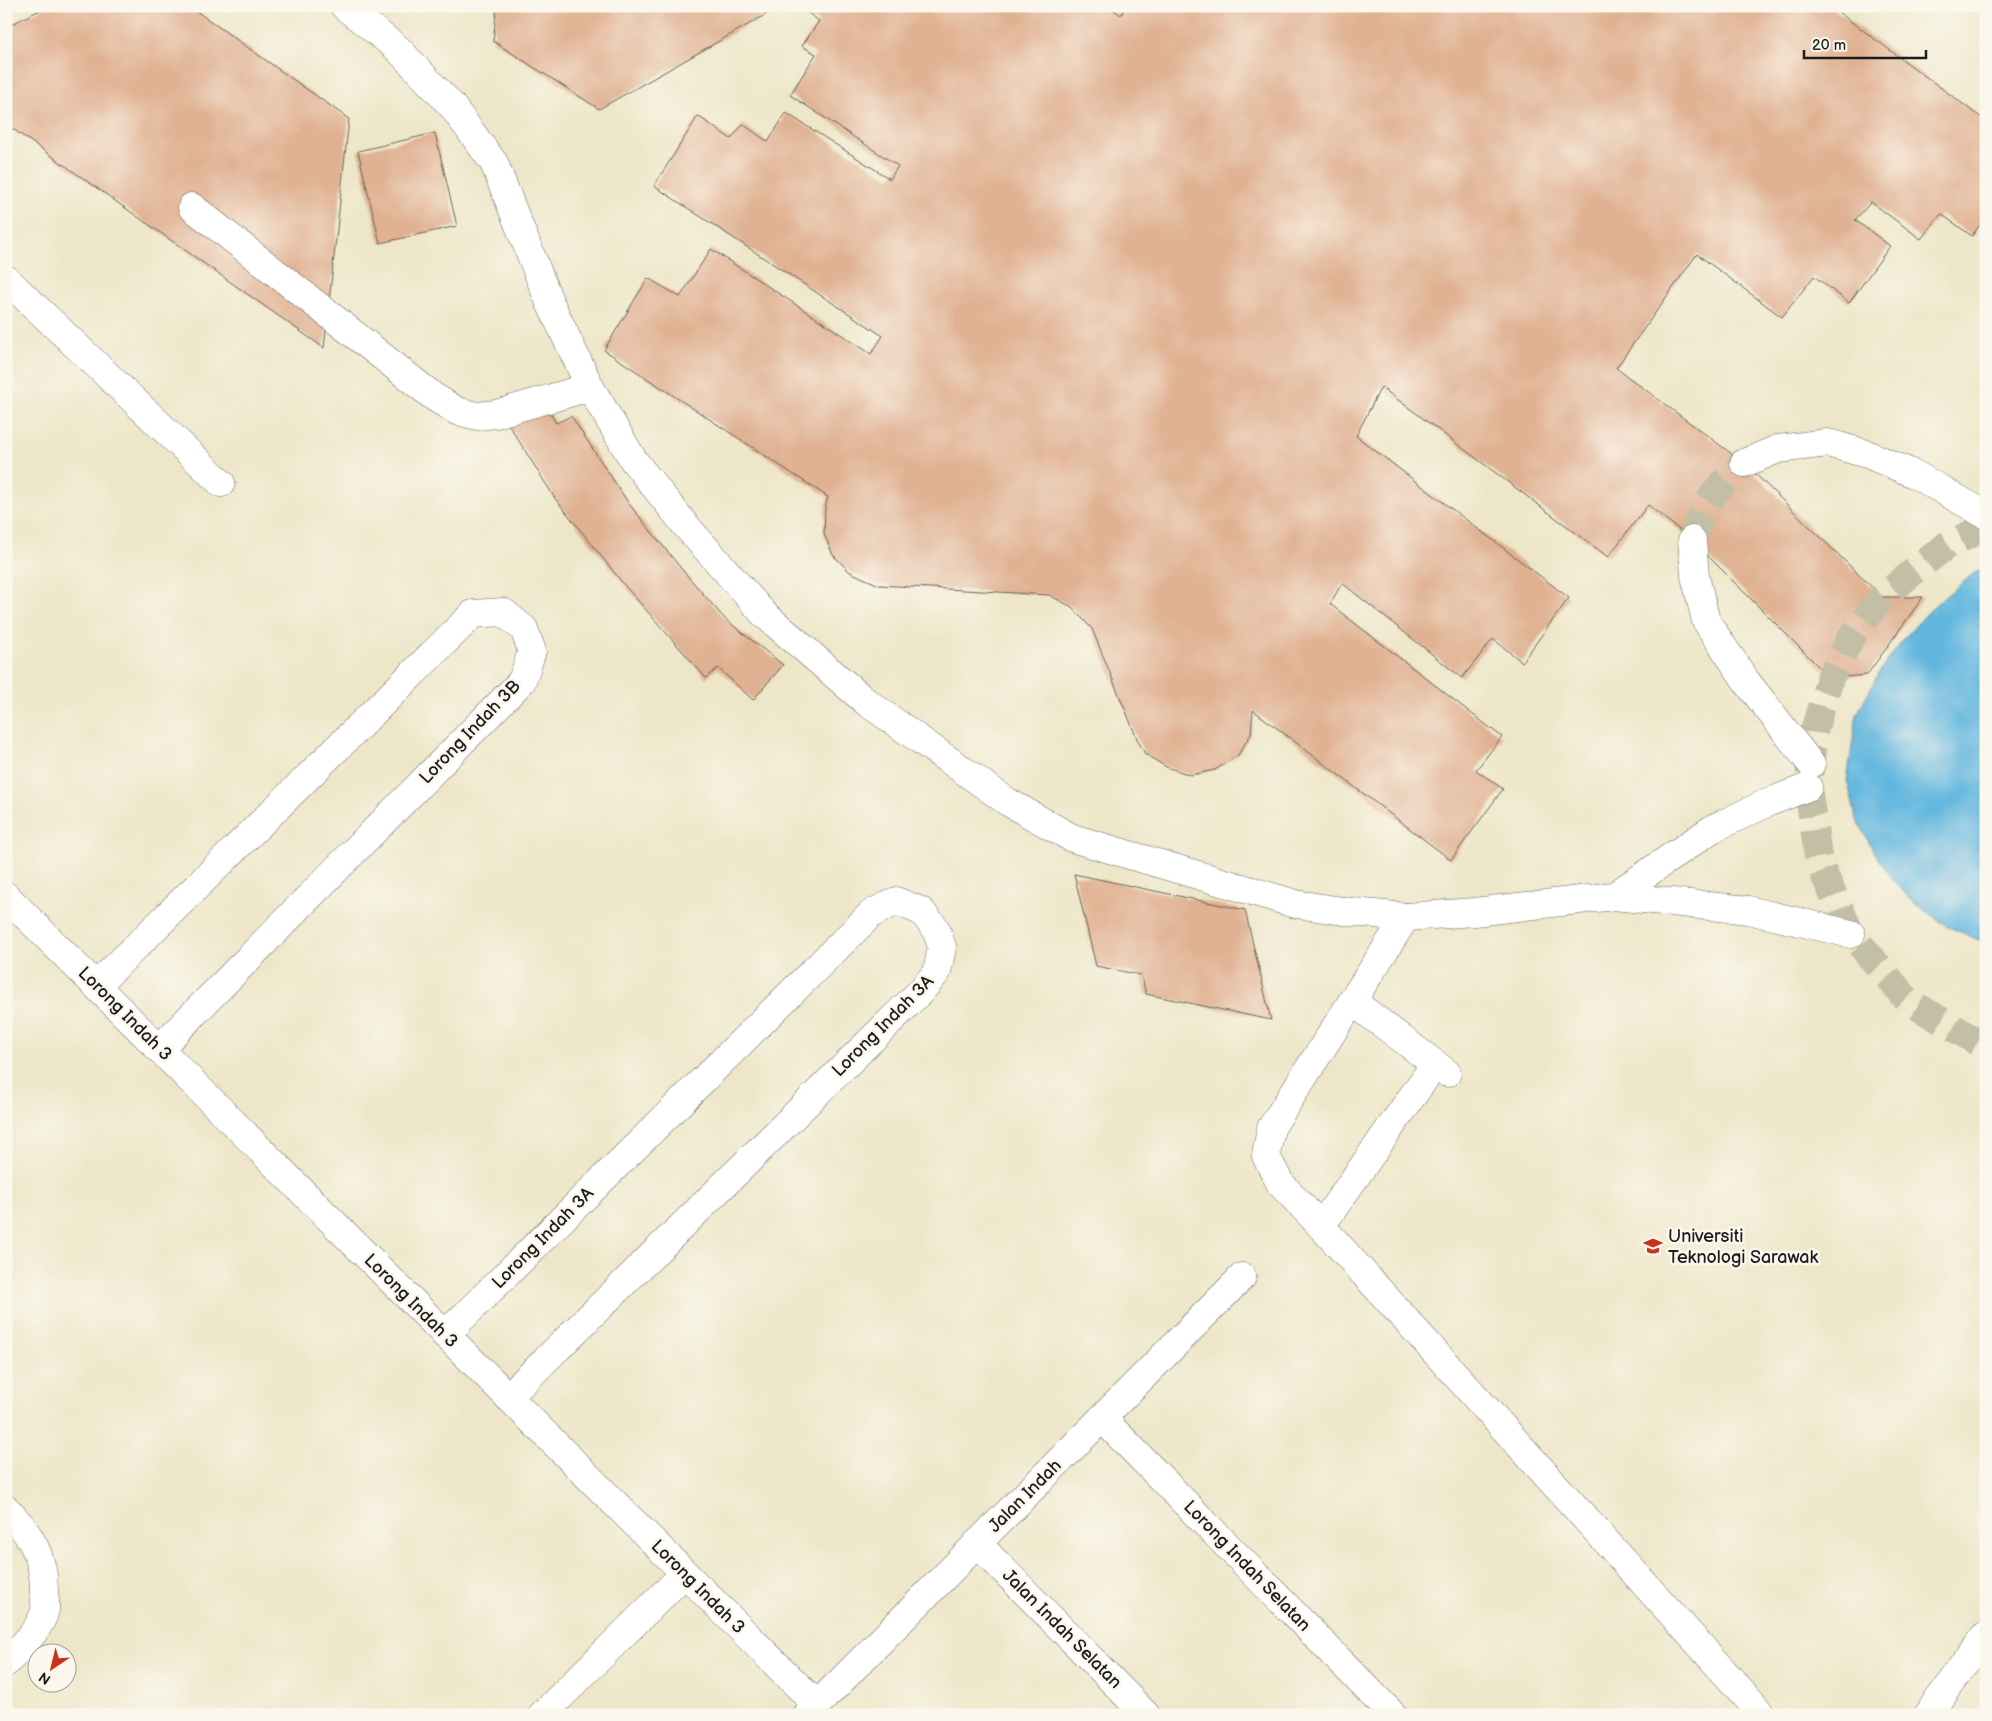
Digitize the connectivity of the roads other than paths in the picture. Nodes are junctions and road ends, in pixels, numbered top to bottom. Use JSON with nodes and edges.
{"nodes":[{"id":1,"x":344,"y":6,"type":"edge"},
{"id":2,"x":192,"y":207,"type":"dead end"},
{"id":3,"x":6,"y":279,"type":"edge"},
{"id":4,"x":590,"y":387,"type":"junction"},
{"id":5,"x":1744,"y":464,"type":"tunnel mouth"},
{"id":6,"x":221,"y":483,"type":"dead end"},
{"id":7,"x":1986,"y":515,"type":"edge"},
{"id":8,"x":1692,"y":540,"type":"tunnel mouth"},
{"id":9,"x":6,"y":896,"type":"edge"},
{"id":10,"x":1614,"y":896,"type":"junction"},
{"id":11,"x":1406,"y":917,"type":"junction"},
{"id":12,"x":1850,"y":934,"type":"dead end"},
{"id":13,"x":96,"y":986,"type":"junction"},
{"id":14,"x":1352,"y":1001,"type":"junction"},
{"id":15,"x":159,"y":1049,"type":"junction"},
{"id":16,"x":1321,"y":1226,"type":"junction"},
{"id":17,"x":1242,"y":1277,"type":"dead end"},
{"id":18,"x":445,"y":1335,"type":"junction"},
{"id":19,"x":508,"y":1397,"type":"junction"},
{"id":20,"x":1102,"y":1418,"type":"junction"},
{"id":21,"x":6,"y":1508,"type":"edge"},
{"id":22,"x":977,"y":1544,"type":"junction"},
{"id":23,"x":684,"y":1574,"type":"junction"},
{"id":24,"x":1986,"y":1636,"type":"edge"},
{"id":25,"x":6,"y":1662,"type":"edge"},
{"id":26,"x":812,"y":1710,"type":"edge"},
{"id":27,"x":542,"y":1715,"type":"edge"},
{"id":28,"x":1146,"y":1715,"type":"edge"},
{"id":29,"x":1393,"y":1715,"type":"edge"},
{"id":30,"x":1763,"y":1715,"type":"edge"},
{"id":31,"x":1927,"y":1715,"type":"edge"}],
"edges":[{"from":1,"to":4,"type":"street"},
{"from":2,"to":4,"type":"street"},
{"from":3,"to":6,"type":"street"},
{"from":4,"to":11,"type":"street"},
{"from":5,"to":7,"type":"street"},
{"from":8,"to":10,"type":"street"},
{"from":9,"to":13,"type":"street","name":"Lorong Indah 3"},
{"from":10,"to":11,"type":"street"},
{"from":10,"to":12,"type":"street"},
{"from":11,"to":14,"type":"street"},
{"from":13,"to":15,"type":"street","name":"Lorong Indah 3"},
{"from":13,"to":15,"type":"street","name":"Lorong Indah 3B"},
{"from":14,"to":16,"type":"street"},
{"from":14,"to":16,"type":"street"},
{"from":15,"to":18,"type":"street","name":"Lorong Indah 3"},
{"from":16,"to":30,"type":"street"},
{"from":17,"to":20,"type":"street","name":"Jalan Indah"},
{"from":18,"to":19,"type":"street","name":"Lorong Indah 3"},
{"from":18,"to":19,"type":"street","name":"Lorong Indah 3A"},
{"from":19,"to":23,"type":"street","name":"Lorong Indah 3"},
{"from":20,"to":22,"type":"street","name":"Jalan Indah"},
{"from":20,"to":29,"type":"street","name":"Lorong Indah Selatan"},
{"from":21,"to":25,"type":"street"},
{"from":22,"to":26,"type":"street","name":"Jalan Indah"},
{"from":22,"to":28,"type":"street","name":"Jalan Indah Selatan"},
{"from":23,"to":26,"type":"street","name":"Lorong Indah 3"},
{"from":23,"to":27,"type":"street"},
{"from":24,"to":31,"type":"street"}]}
